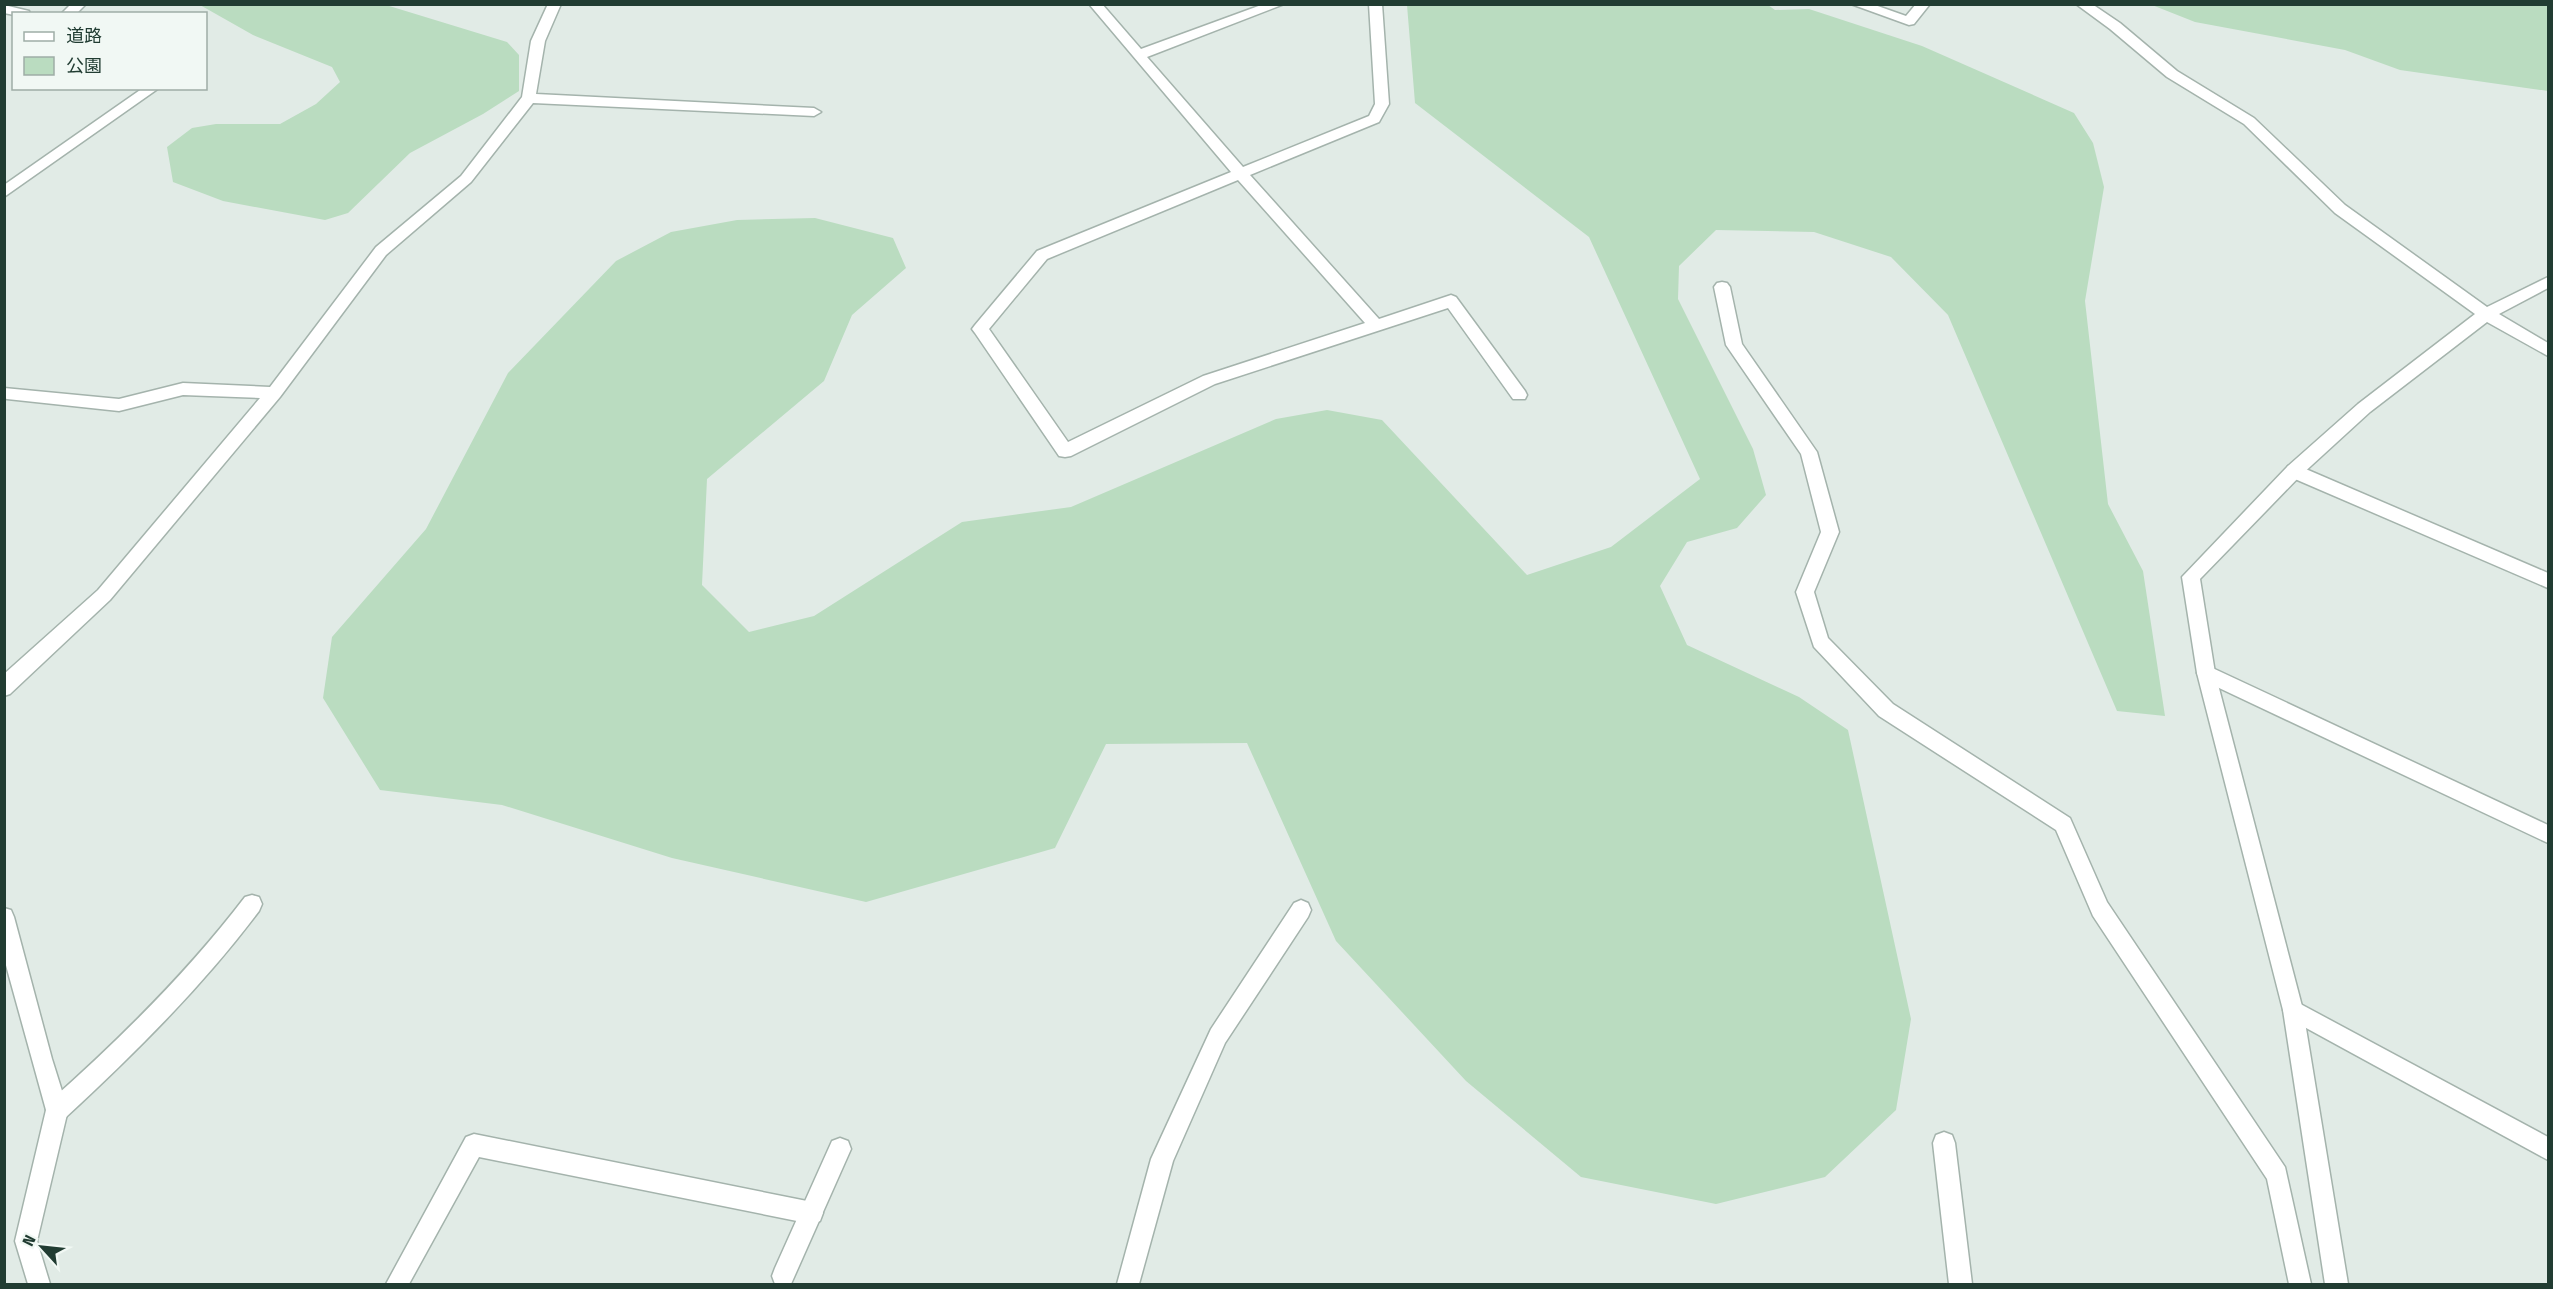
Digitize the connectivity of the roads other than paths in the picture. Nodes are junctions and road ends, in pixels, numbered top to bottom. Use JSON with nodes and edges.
{"nodes":[{"id":1,"x":555,"y":4,"type":"edge"},
{"id":2,"x":1095,"y":4,"type":"edge"},
{"id":3,"x":1278,"y":4,"type":"edge"},
{"id":4,"x":1375,"y":4,"type":"edge"},
{"id":5,"x":1857,"y":4,"type":"edge"},
{"id":6,"x":1924,"y":4,"type":"edge"},
{"id":7,"x":2082,"y":4,"type":"edge"},
{"id":8,"x":1139,"y":55,"type":"junction"},
{"id":9,"x":150,"y":90,"type":"edge"},
{"id":10,"x":529,"y":98,"type":"junction"},
{"id":11,"x":813,"y":112,"type":"dead end"},
{"id":12,"x":1241,"y":174,"type":"junction"},
{"id":13,"x":4,"y":192,"type":"edge"},
{"id":14,"x":2548,"y":282,"type":"edge"},
{"id":15,"x":1722,"y":287,"type":"dead end"},
{"id":16,"x":2486,"y":314,"type":"junction"},
{"id":17,"x":1376,"y":325,"type":"junction"},
{"id":18,"x":2548,"y":350,"type":"edge"},
{"id":19,"x":7,"y":393,"type":"dead end"},
{"id":20,"x":274,"y":393,"type":"junction"},
{"id":21,"x":1519,"y":395,"type":"dead end"},
{"id":22,"x":2294,"y":471,"type":"junction"},
{"id":23,"x":2548,"y":581,"type":"edge"},
{"id":24,"x":2206,"y":673,"type":"junction"},
{"id":25,"x":4,"y":688,"type":"edge"},
{"id":26,"x":2548,"y":834,"type":"edge"},
{"id":27,"x":252,"y":904,"type":"dead end"},
{"id":28,"x":1301,"y":910,"type":"dead end"},
{"id":29,"x":4,"y":917,"type":"edge"},
{"id":30,"x":2293,"y":1010,"type":"junction"},
{"id":31,"x":57,"y":1110,"type":"junction"},
{"id":32,"x":1944,"y":1143,"type":"dead end"},
{"id":33,"x":840,"y":1149,"type":"dead end"},
{"id":34,"x":2548,"y":1149,"type":"edge"},
{"id":35,"x":812,"y":1213,"type":"junction"},
{"id":36,"x":783,"y":1276,"type":"dead end"},
{"id":37,"x":39,"y":1284,"type":"edge"},
{"id":38,"x":397,"y":1284,"type":"edge"},
{"id":39,"x":1128,"y":1284,"type":"edge"},
{"id":40,"x":1961,"y":1284,"type":"edge"},
{"id":41,"x":2300,"y":1284,"type":"edge"},
{"id":42,"x":2337,"y":1284,"type":"edge"}],
"edges":[{"from":1,"to":10,"type":"street"},
{"from":2,"to":8,"type":"street"},
{"from":3,"to":8,"type":"street"},
{"from":4,"to":12,"type":"street"},
{"from":5,"to":6,"type":"street"},
{"from":7,"to":16,"type":"street"},
{"from":8,"to":12,"type":"street"},
{"from":9,"to":13,"type":"street"},
{"from":10,"to":11,"type":"street"},
{"from":10,"to":20,"type":"street"},
{"from":12,"to":17,"type":"street"},
{"from":12,"to":17,"type":"street"},
{"from":14,"to":16,"type":"street"},
{"from":15,"to":41,"type":"street"},
{"from":16,"to":18,"type":"street"},
{"from":16,"to":22,"type":"street"},
{"from":17,"to":21,"type":"street"},
{"from":19,"to":20,"type":"street"},
{"from":20,"to":25,"type":"street"},
{"from":22,"to":23,"type":"street"},
{"from":22,"to":24,"type":"street"},
{"from":24,"to":26,"type":"street"},
{"from":24,"to":30,"type":"street"},
{"from":27,"to":31,"type":"street"},
{"from":28,"to":39,"type":"street"},
{"from":29,"to":31,"type":"street"},
{"from":30,"to":34,"type":"street"},
{"from":30,"to":42,"type":"street"},
{"from":31,"to":37,"type":"street"},
{"from":32,"to":40,"type":"street"},
{"from":33,"to":35,"type":"street"},
{"from":35,"to":36,"type":"street"},
{"from":35,"to":38,"type":"street"}]}
